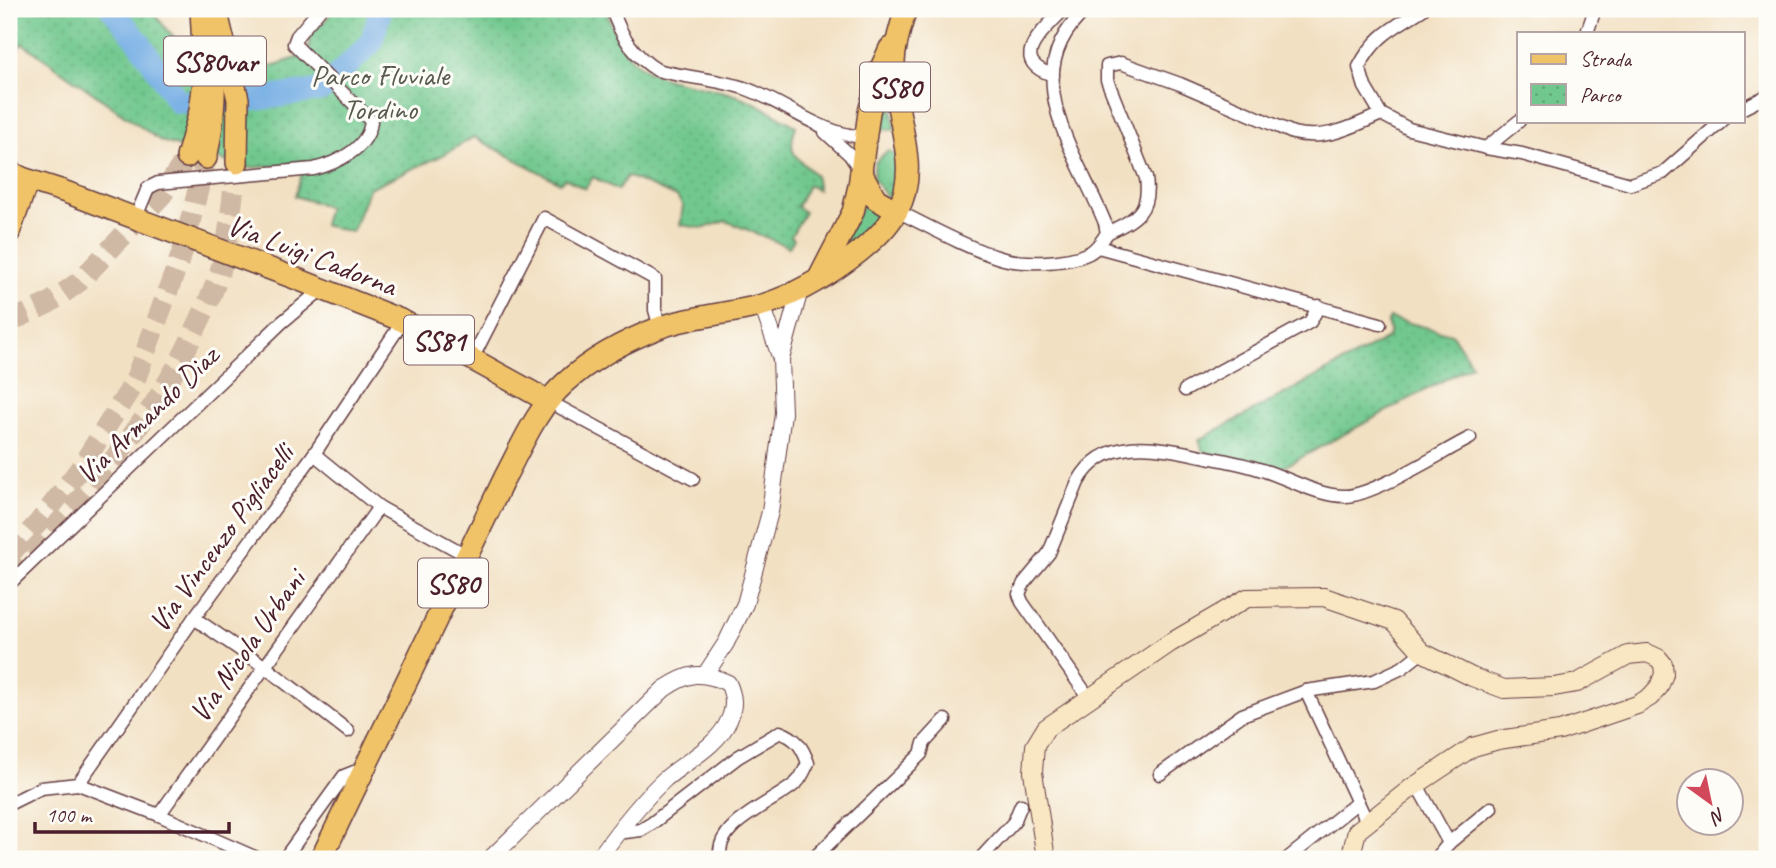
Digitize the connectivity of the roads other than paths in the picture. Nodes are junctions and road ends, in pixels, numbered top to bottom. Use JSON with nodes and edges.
{"nodes":[{"id":1,"x":201,"y":9,"type":"edge"},
{"id":2,"x":208,"y":9,"type":"edge"},
{"id":3,"x":216,"y":9,"type":"edge"},
{"id":4,"x":320,"y":9,"type":"edge"},
{"id":5,"x":612,"y":9,"type":"edge"},
{"id":6,"x":1064,"y":9,"type":"edge"},
{"id":7,"x":1087,"y":9,"type":"edge"},
{"id":8,"x":1423,"y":9,"type":"edge"},
{"id":9,"x":1595,"y":9,"type":"edge"},
{"id":10,"x":904,"y":18,"type":"edge"},
{"id":11,"x":1587,"y":32,"type":"edge"},
{"id":12,"x":1053,"y":75,"type":"junction"},
{"id":13,"x":1767,"y":96,"type":"edge"},
{"id":14,"x":1744,"y":108,"type":"edge"},
{"id":15,"x":1381,"y":114,"type":"junction"},
{"id":16,"x":1518,"y":122,"type":"edge"},
{"id":17,"x":1721,"y":122,"type":"edge"},
{"id":18,"x":814,"y":124,"type":"junction"},
{"id":19,"x":867,"y":138,"type":"junction"},
{"id":20,"x":905,"y":145,"type":"junction"},
{"id":21,"x":1486,"y":148,"type":"junction"},
{"id":22,"x":237,"y":157,"type":"tunnel mouth"},
{"id":23,"x":861,"y":172,"type":"junction"},
{"id":24,"x":15,"y":183,"type":"edge"},
{"id":25,"x":898,"y":211,"type":"junction"},
{"id":26,"x":135,"y":219,"type":"junction"},
{"id":27,"x":9,"y":233,"type":"edge"},
{"id":28,"x":1107,"y":233,"type":"junction"},
{"id":29,"x":1098,"y":247,"type":"junction"},
{"id":30,"x":297,"y":279,"type":"junction"},
{"id":31,"x":809,"y":285,"type":"junction"},
{"id":32,"x":326,"y":290,"type":"junction"},
{"id":33,"x":762,"y":305,"type":"junction"},
{"id":34,"x":1319,"y":306,"type":"junction"},
{"id":35,"x":296,"y":309,"type":"junction"},
{"id":36,"x":403,"y":321,"type":"junction"},
{"id":37,"x":1380,"y":324,"type":"dead end"},
{"id":38,"x":660,"y":328,"type":"junction"},
{"id":39,"x":472,"y":359,"type":"junction"},
{"id":40,"x":781,"y":359,"type":"junction"},
{"id":41,"x":1185,"y":390,"type":"dead end"},
{"id":42,"x":548,"y":401,"type":"junction"},
{"id":43,"x":1470,"y":438,"type":"dead end"},
{"id":44,"x":314,"y":454,"type":"junction"},
{"id":45,"x":693,"y":479,"type":"dead end"},
{"id":46,"x":379,"y":507,"type":"junction"},
{"id":47,"x":467,"y":555,"type":"junction"},
{"id":48,"x":9,"y":584,"type":"edge"},
{"id":49,"x":194,"y":618,"type":"junction"},
{"id":50,"x":1422,"y":652,"type":"junction"},
{"id":51,"x":264,"y":666,"type":"junction"},
{"id":52,"x":705,"y":675,"type":"junction"},
{"id":53,"x":1306,"y":691,"type":"junction"},
{"id":54,"x":1089,"y":698,"type":"junction"},
{"id":55,"x":945,"y":720,"type":"dead end"},
{"id":56,"x":348,"y":731,"type":"dead end"},
{"id":57,"x":365,"y":767,"type":"junction"},
{"id":58,"x":1160,"y":774,"type":"dead end"},
{"id":59,"x":78,"y":784,"type":"junction"},
{"id":60,"x":1416,"y":785,"type":"junction"},
{"id":61,"x":1358,"y":802,"type":"junction"},
{"id":62,"x":9,"y":804,"type":"edge"},
{"id":63,"x":1021,"y":804,"type":"dead end"},
{"id":64,"x":1491,"y":808,"type":"dead end"},
{"id":65,"x":159,"y":816,"type":"junction"},
{"id":66,"x":1367,"y":822,"type":"junction"},
{"id":67,"x":617,"y":833,"type":"junction"},
{"id":68,"x":1449,"y":843,"type":"junction"},
{"id":69,"x":259,"y":859,"type":"edge"},
{"id":70,"x":284,"y":859,"type":"edge"},
{"id":71,"x":321,"y":859,"type":"edge"},
{"id":72,"x":490,"y":859,"type":"edge"},
{"id":73,"x":598,"y":859,"type":"edge"},
{"id":74,"x":720,"y":859,"type":"edge"},
{"id":75,"x":813,"y":859,"type":"edge"},
{"id":76,"x":980,"y":859,"type":"edge"},
{"id":77,"x":1046,"y":859,"type":"edge"},
{"id":78,"x":1287,"y":859,"type":"edge"},
{"id":79,"x":1350,"y":859,"type":"edge"},
{"id":80,"x":1436,"y":859,"type":"edge"}],
"edges":[{"from":1,"to":2,"type":"main road","number":"SS80var"},
{"from":3,"to":22,"type":"main road"},
{"from":4,"to":26,"type":"street"},
{"from":5,"to":18,"type":"street"},
{"from":6,"to":12,"type":"street"},
{"from":7,"to":12,"type":"street"},
{"from":8,"to":15,"type":"street"},
{"from":9,"to":11,"type":"street"},
{"from":10,"to":19,"type":"main road","number":"SS80"},
{"from":10,"to":20,"type":"main road","number":"SS80"},
{"from":12,"to":28,"type":"street"},
{"from":13,"to":14,"type":"street"},
{"from":15,"to":21,"type":"street"},
{"from":15,"to":28,"type":"street"},
{"from":16,"to":21,"type":"street"},
{"from":17,"to":21,"type":"street"},
{"from":18,"to":19,"type":"street"},
{"from":18,"to":23,"type":"street"},
{"from":19,"to":20,"type":"main road"},
{"from":19,"to":23,"type":"main road","number":"SS80"},
{"from":20,"to":25,"type":"main road","number":"SS80"},
{"from":23,"to":25,"type":"main road"},
{"from":23,"to":31,"type":"main road","number":"SS80"},
{"from":24,"to":26,"type":"main road","name":"Via Luigi Cadorna","number":"SS81"},
{"from":24,"to":27,"type":"main road"},
{"from":25,"to":29,"type":"street"},
{"from":25,"to":31,"type":"main road","number":"SS80"},
{"from":26,"to":30,"type":"main road","name":"Via Luigi Cadorna","number":"SS81"},
{"from":28,"to":29,"type":"street"},
{"from":29,"to":34,"type":"street"},
{"from":30,"to":32,"type":"main road","name":"Via Luigi Cadorna","number":"SS81"},
{"from":30,"to":35,"type":"street"},
{"from":31,"to":33,"type":"main road","number":"SS80"},
{"from":31,"to":40,"type":"street"},
{"from":32,"to":35,"type":"street","name":"Via Armando Diaz"},
{"from":32,"to":36,"type":"main road","name":"Via Luigi Cadorna","number":"SS81"},
{"from":33,"to":38,"type":"main road","number":"SS80"},
{"from":33,"to":40,"type":"street"},
{"from":34,"to":37,"type":"street"},
{"from":34,"to":41,"type":"street"},
{"from":35,"to":48,"type":"street","name":"Via Armando Diaz"},
{"from":36,"to":39,"type":"main road","name":"Via Luigi Cadorna","number":"SS81"},
{"from":36,"to":44,"type":"street","name":"Via Vincenzo Pigliacelli"},
{"from":38,"to":39,"type":"street"},
{"from":38,"to":42,"type":"main road","number":"SS80"},
{"from":39,"to":42,"type":"main road","name":"Via Luigi Cadorna","number":"SS81"},
{"from":40,"to":52,"type":"street"},
{"from":42,"to":45,"type":"street"},
{"from":42,"to":47,"type":"main road","number":"SS80"},
{"from":43,"to":54,"type":"street"},
{"from":44,"to":46,"type":"street"},
{"from":44,"to":49,"type":"street","name":"Via Vincenzo Pigliacelli"},
{"from":46,"to":47,"type":"street"},
{"from":46,"to":51,"type":"street","name":"Via Nicola Urbani"},
{"from":47,"to":57,"type":"main road","number":"SS80"},
{"from":49,"to":51,"type":"street"},
{"from":49,"to":59,"type":"street","name":"Via Vincenzo Pigliacelli"},
{"from":50,"to":53,"type":"street"},
{"from":50,"to":54,"type":"main road"},
{"from":50,"to":60,"type":"main road"},
{"from":51,"to":56,"type":"street"},
{"from":51,"to":65,"type":"street","name":"Via Nicola Urbani"},
{"from":52,"to":67,"type":"street"},
{"from":52,"to":72,"type":"street"},
{"from":53,"to":58,"type":"street"},
{"from":53,"to":61,"type":"street"},
{"from":54,"to":77,"type":"main road"},
{"from":55,"to":75,"type":"street"},
{"from":57,"to":70,"type":"street"},
{"from":57,"to":71,"type":"main road","number":"SS80"},
{"from":59,"to":62,"type":"street"},
{"from":59,"to":65,"type":"street"},
{"from":60,"to":66,"type":"main road"},
{"from":60,"to":68,"type":"street"},
{"from":61,"to":66,"type":"street"},
{"from":61,"to":78,"type":"street"},
{"from":63,"to":76,"type":"street"},
{"from":64,"to":68,"type":"street"},
{"from":65,"to":69,"type":"street"},
{"from":66,"to":79,"type":"main road"},
{"from":67,"to":73,"type":"street"},
{"from":67,"to":74,"type":"street"},
{"from":68,"to":80,"type":"street"}]}
